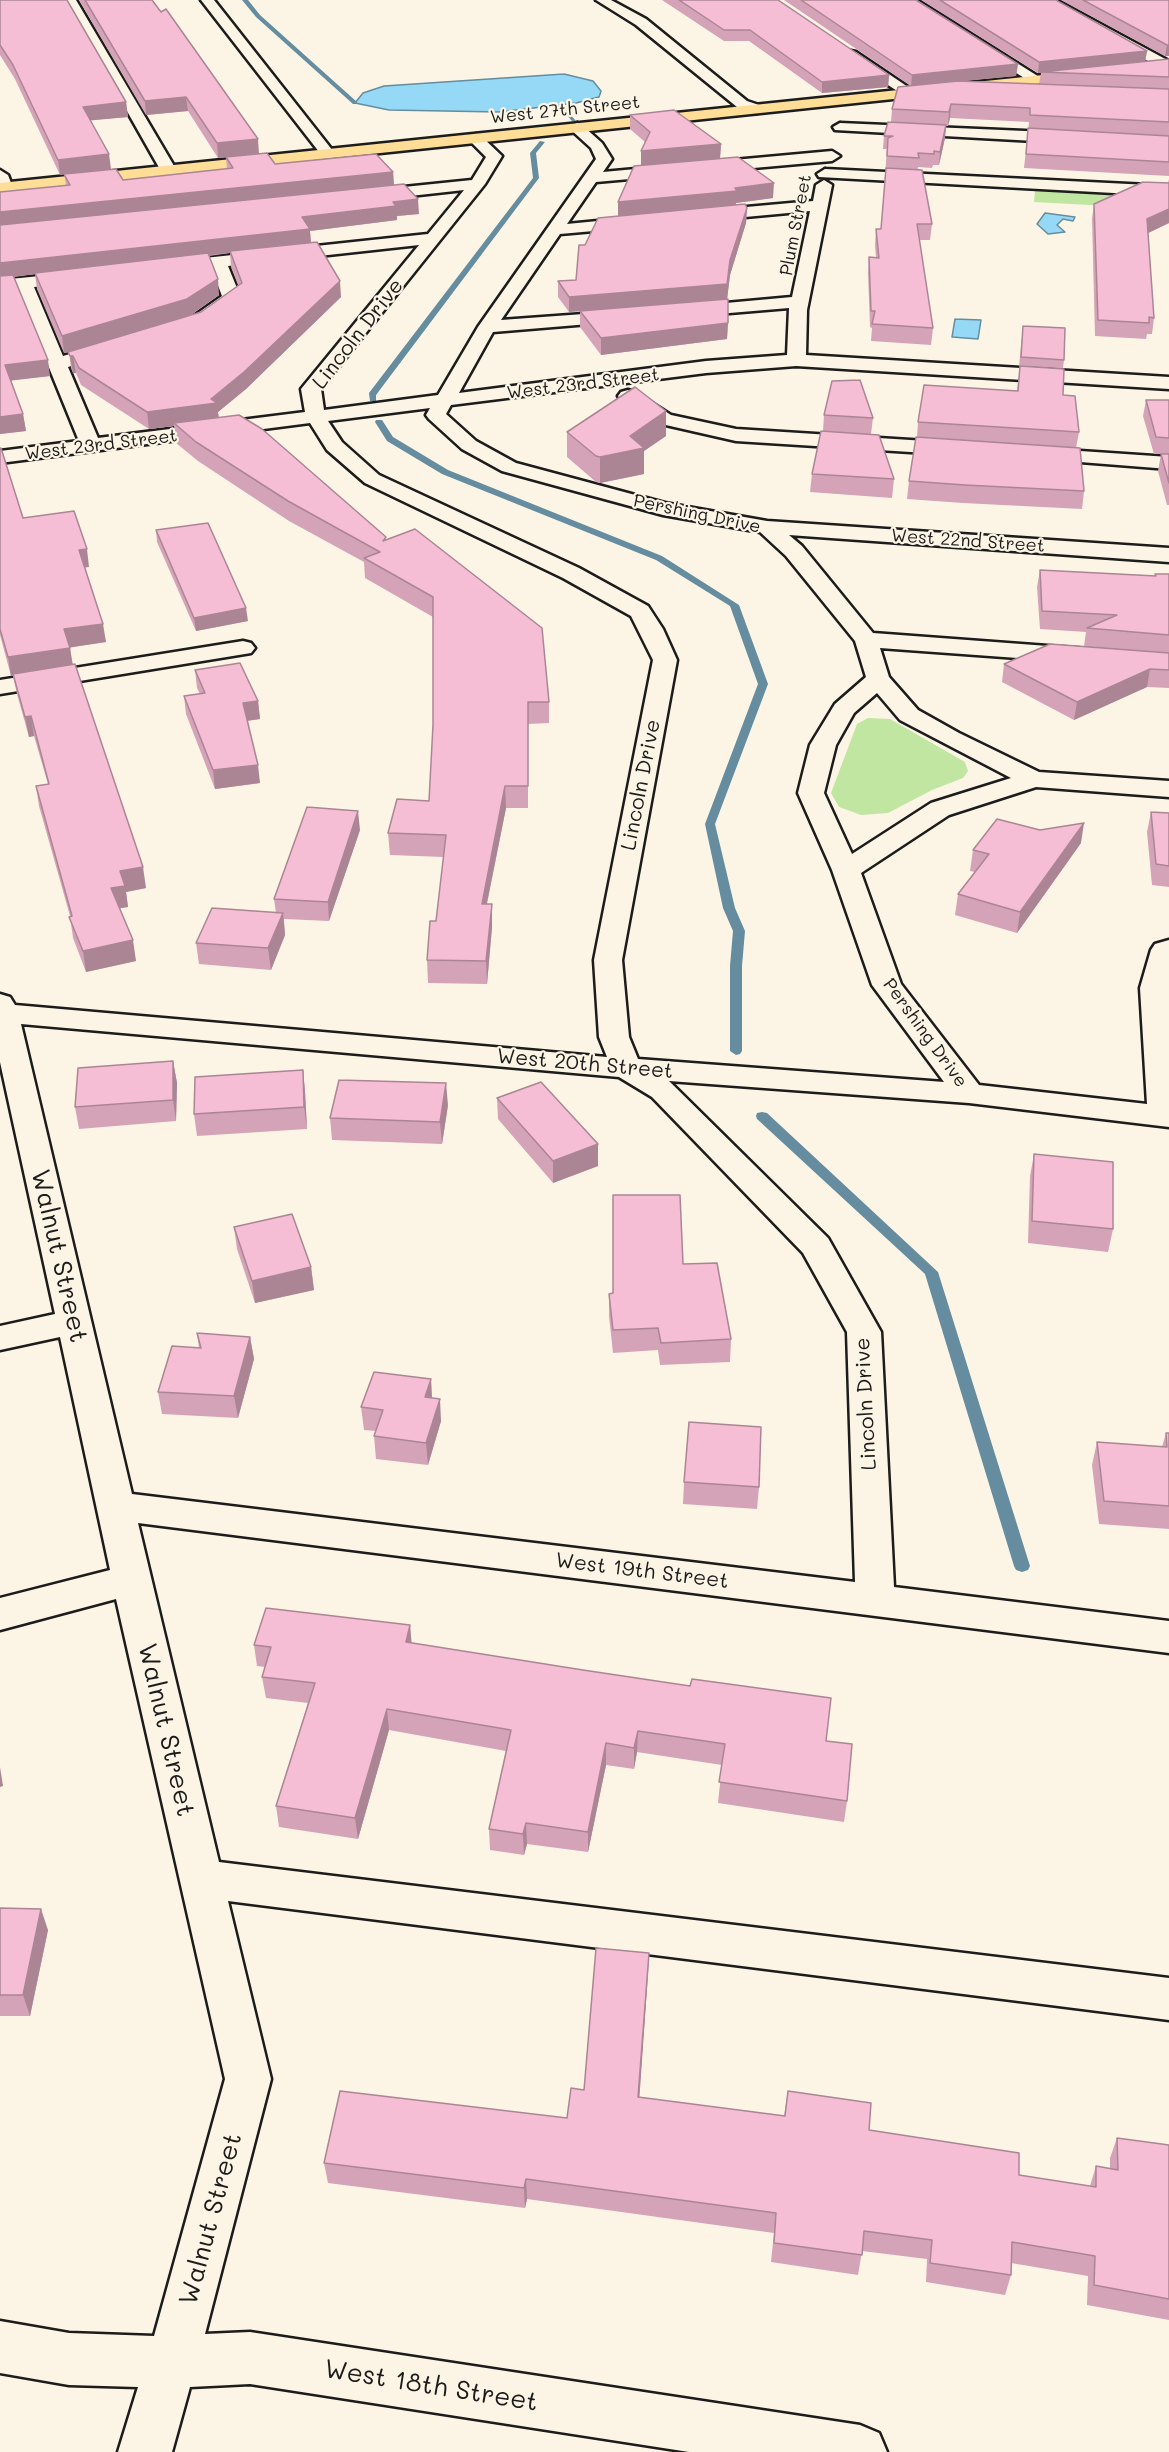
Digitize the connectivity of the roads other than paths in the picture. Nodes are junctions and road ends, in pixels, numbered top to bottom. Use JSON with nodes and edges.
{"nodes":[{"id":1,"x":69,"y":0,"type":"edge"},
{"id":2,"x":207,"y":0,"type":"edge"},
{"id":3,"x":602,"y":0,"type":"edge"},
{"id":4,"x":908,"y":0,"type":"edge"},
{"id":5,"x":1046,"y":0,"type":"edge"},
{"id":6,"x":838,"y":45,"type":"edge"},
{"id":7,"x":1168,"y":66,"type":"edge"},
{"id":8,"x":1037,"y":80,"type":"junction"},
{"id":9,"x":952,"y":89,"type":"junction"},
{"id":10,"x":1053,"y":92,"type":"edge"},
{"id":11,"x":910,"y":93,"type":"junction"},
{"id":12,"x":838,"y":101,"type":"junction"},
{"id":13,"x":756,"y":109,"type":"junction"},
{"id":14,"x":840,"y":127,"type":"junction"},
{"id":15,"x":577,"y":128,"type":"junction"},
{"id":16,"x":476,"y":139,"type":"junction"},
{"id":17,"x":1088,"y":139,"type":"edge"},
{"id":18,"x":328,"y":154,"type":"junction"},
{"id":19,"x":832,"y":156,"type":"junction"},
{"id":20,"x":169,"y":171,"type":"junction"},
{"id":21,"x":825,"y":174,"type":"junction"},
{"id":22,"x":590,"y":178,"type":"junction"},
{"id":23,"x":2,"y":184,"type":"edge"},
{"id":24,"x":477,"y":184,"type":"junction"},
{"id":25,"x":1169,"y":191,"type":"edge"},
{"id":26,"x":354,"y":197,"type":"edge"},
{"id":27,"x":820,"y":205,"type":"junction"},
{"id":28,"x":691,"y":218,"type":"edge"},
{"id":29,"x":656,"y":221,"type":"edge"},
{"id":30,"x":554,"y":230,"type":"junction"},
{"id":31,"x":434,"y":238,"type":"junction"},
{"id":32,"x":218,"y":262,"type":"junction"},
{"id":33,"x":149,"y":269,"type":"edge"},
{"id":34,"x":92,"y":276,"type":"edge"},
{"id":35,"x":24,"y":283,"type":"junction"},
{"id":36,"x":0,"y":285,"type":"edge"},
{"id":37,"x":800,"y":302,"type":"junction"},
{"id":38,"x":668,"y":313,"type":"edge"},
{"id":39,"x":645,"y":315,"type":"edge"},
{"id":40,"x":185,"y":326,"type":"edge"},
{"id":41,"x":487,"y":327,"type":"junction"},
{"id":42,"x":132,"y":342,"type":"edge"},
{"id":43,"x":796,"y":360,"type":"junction"},
{"id":44,"x":57,"y":364,"type":"junction"},
{"id":45,"x":611,"y":380,"type":"junction"},
{"id":46,"x":1169,"y":383,"type":"edge"},
{"id":47,"x":445,"y":401,"type":"junction"},
{"id":48,"x":316,"y":418,"type":"junction"},
{"id":49,"x":91,"y":446,"type":"junction"},
{"id":50,"x":982,"y":451,"type":"edge"},
{"id":51,"x":1017,"y":453,"type":"edge"},
{"id":52,"x":0,"y":458,"type":"edge"},
{"id":53,"x":1169,"y":463,"type":"edge"},
{"id":54,"x":767,"y":527,"type":"junction"},
{"id":55,"x":1169,"y":555,"type":"edge"},
{"id":56,"x":866,"y":640,"type":"junction"},
{"id":57,"x":243,"y":648,"type":"dead end"},
{"id":58,"x":1169,"y":662,"type":"edge"},
{"id":59,"x":878,"y":679,"type":"junction"},
{"id":60,"x":0,"y":687,"type":"edge"},
{"id":61,"x":1035,"y":779,"type":"junction"},
{"id":62,"x":1169,"y":789,"type":"edge"},
{"id":63,"x":846,"y":870,"type":"junction"},
{"id":64,"x":1169,"y":949,"type":"edge"},
{"id":65,"x":1,"y":1010,"type":"edge"},
{"id":66,"x":626,"y":1068,"type":"junction"},
{"id":67,"x":969,"y":1093,"type":"junction"},
{"id":68,"x":12,"y":1113,"type":"edge"},
{"id":69,"x":1166,"y":1117,"type":"edge"},
{"id":70,"x":74,"y":1322,"type":"junction"},
{"id":71,"x":0,"y":1338,"type":"edge"},
{"id":72,"x":116,"y":1506,"type":"junction"},
{"id":73,"x":131,"y":1580,"type":"junction"},
{"id":74,"x":875,"y":1600,"type":"junction"},
{"id":75,"x":0,"y":1614,"type":"edge"},
{"id":76,"x":1169,"y":1637,"type":"edge"},
{"id":77,"x":201,"y":1880,"type":"junction"},
{"id":78,"x":1169,"y":1999,"type":"edge"},
{"id":79,"x":0,"y":2347,"type":"edge"},
{"id":80,"x":171,"y":2362,"type":"junction"},
{"id":81,"x":145,"y":2452,"type":"edge"},
{"id":82,"x":860,"y":2452,"type":"edge"}],
"edges":[{"from":1,"to":20,"type":"street"},
{"from":2,"to":18,"type":"street"},
{"from":3,"to":13,"type":"street"},
{"from":4,"to":8,"type":"street"},
{"from":5,"to":7,"type":"street"},
{"from":6,"to":11,"type":"street"},
{"from":7,"to":8,"type":"main road","name":"West 27th Street"},
{"from":8,"to":9,"type":"main road","name":"West 27th Street"},
{"from":9,"to":10,"type":"street"},
{"from":9,"to":11,"type":"main road","name":"West 27th Street"},
{"from":11,"to":12,"type":"main road","name":"West 27th Street"},
{"from":12,"to":13,"type":"main road","name":"West 27th Street"},
{"from":12,"to":14,"type":"street","name":"Plum Street"},
{"from":13,"to":15,"type":"main road","name":"West 27th Street"},
{"from":14,"to":17,"type":"street"},
{"from":14,"to":19,"type":"street","name":"Plum Street"},
{"from":15,"to":16,"type":"main road","name":"West 27th Street"},
{"from":15,"to":22,"type":"street"},
{"from":16,"to":18,"type":"main road","name":"West 27th Street"},
{"from":16,"to":24,"type":"street","name":"Lincoln Drive"},
{"from":18,"to":20,"type":"main road","name":"West 27th Street"},
{"from":19,"to":21,"type":"street","name":"Plum Street"},
{"from":19,"to":22,"type":"street"},
{"from":20,"to":23,"type":"main road","name":"West 27th Street"},
{"from":21,"to":25,"type":"street"},
{"from":21,"to":27,"type":"street","name":"Plum Street"},
{"from":22,"to":30,"type":"street"},
{"from":24,"to":26,"type":"street"},
{"from":24,"to":31,"type":"street","name":"Lincoln Drive"},
{"from":27,"to":28,"type":"street"},
{"from":27,"to":37,"type":"street","name":"Plum Street"},
{"from":29,"to":30,"type":"street"},
{"from":30,"to":41,"type":"street"},
{"from":31,"to":32,"type":"street"},
{"from":31,"to":48,"type":"street","name":"Lincoln Drive"},
{"from":32,"to":33,"type":"street"},
{"from":32,"to":40,"type":"street"},
{"from":34,"to":35,"type":"street"},
{"from":35,"to":36,"type":"street"},
{"from":35,"to":44,"type":"street"},
{"from":37,"to":38,"type":"street"},
{"from":37,"to":43,"type":"street","name":"Plum Street"},
{"from":39,"to":41,"type":"street"},
{"from":41,"to":47,"type":"street"},
{"from":42,"to":44,"type":"street"},
{"from":43,"to":45,"type":"street","name":"West 23rd Street"},
{"from":43,"to":46,"type":"street","name":"West 23rd Street"},
{"from":44,"to":49,"type":"street"},
{"from":45,"to":47,"type":"street","name":"West 23rd Street"},
{"from":45,"to":50,"type":"street"},
{"from":47,"to":48,"type":"street","name":"West 23rd Street"},
{"from":47,"to":54,"type":"street","name":"Pershing Drive"},
{"from":48,"to":49,"type":"street","name":"West 23rd Street"},
{"from":48,"to":66,"type":"street","name":"Lincoln Drive"},
{"from":49,"to":52,"type":"street","name":"West 23rd Street"},
{"from":51,"to":53,"type":"street"},
{"from":54,"to":55,"type":"street","name":"West 22nd Street"},
{"from":54,"to":56,"type":"street","name":"Pershing Drive"},
{"from":56,"to":58,"type":"street"},
{"from":56,"to":59,"type":"street","name":"Pershing Drive"},
{"from":57,"to":60,"type":"street"},
{"from":59,"to":61,"type":"street"},
{"from":59,"to":63,"type":"street","name":"Pershing Drive"},
{"from":61,"to":62,"type":"street"},
{"from":61,"to":63,"type":"street"},
{"from":63,"to":67,"type":"street","name":"Pershing Drive"},
{"from":64,"to":69,"type":"street"},
{"from":65,"to":66,"type":"street","name":"West 20th Street"},
{"from":65,"to":68,"type":"street","name":"Walnut Street"},
{"from":66,"to":67,"type":"street","name":"West 20th Street"},
{"from":66,"to":74,"type":"street","name":"Lincoln Drive"},
{"from":67,"to":69,"type":"street","name":"West 20th Street"},
{"from":68,"to":70,"type":"street","name":"Walnut Street"},
{"from":70,"to":71,"type":"street"},
{"from":70,"to":72,"type":"street","name":"Walnut Street"},
{"from":72,"to":73,"type":"street","name":"Walnut Street"},
{"from":72,"to":74,"type":"street","name":"West 19th Street"},
{"from":73,"to":75,"type":"street"},
{"from":73,"to":77,"type":"street","name":"Walnut Street"},
{"from":74,"to":76,"type":"street","name":"West 19th Street"},
{"from":77,"to":78,"type":"street"},
{"from":77,"to":80,"type":"street","name":"Walnut Street"},
{"from":79,"to":80,"type":"street","name":"West 18th Street"},
{"from":80,"to":81,"type":"street","name":"Walnut Street"},
{"from":80,"to":82,"type":"street","name":"West 18th Street"}]}
